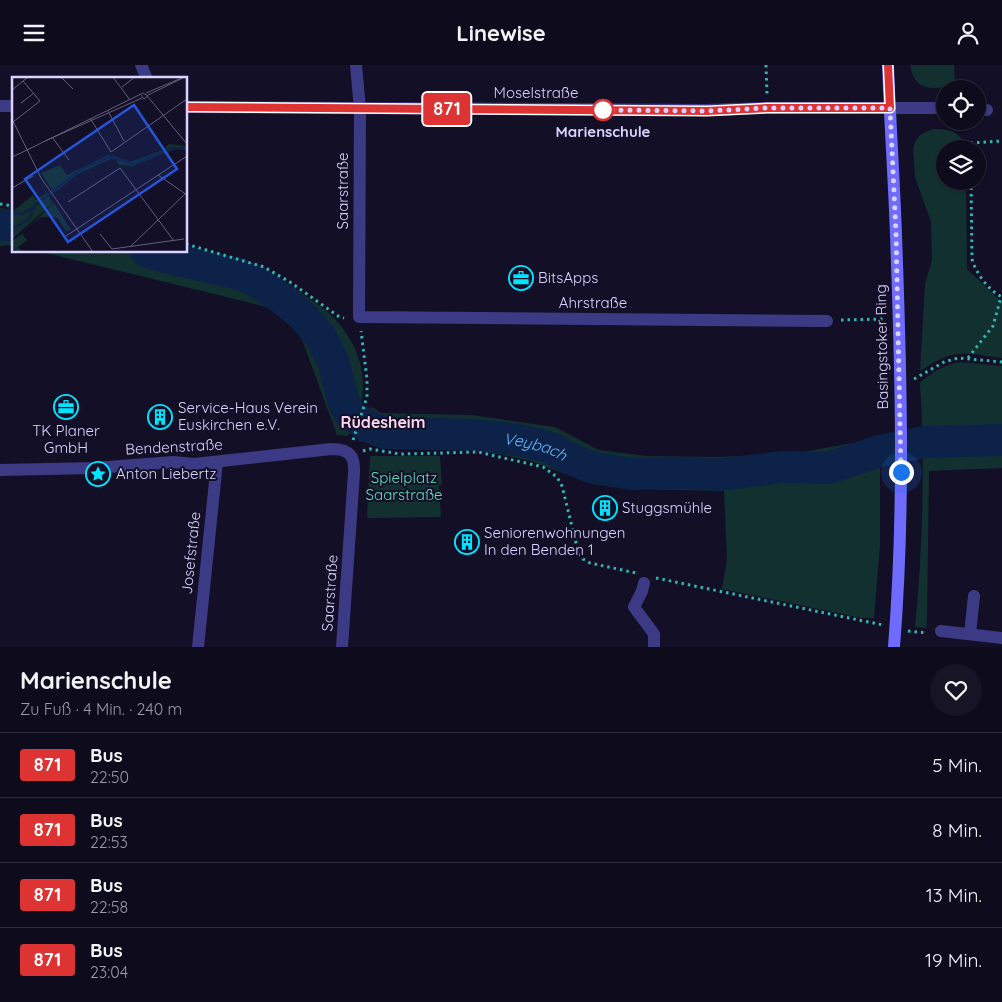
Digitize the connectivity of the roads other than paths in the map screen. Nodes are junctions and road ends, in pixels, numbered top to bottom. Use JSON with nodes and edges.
{"nodes":[{"id":1,"x":141,"y":65,"type":"edge"},
{"id":2,"x":356,"y":65,"type":"edge"},
{"id":3,"x":888,"y":65,"type":"edge"},
{"id":4,"x":146,"y":77,"type":"edge"},
{"id":5,"x":188,"y":107,"type":"edge"},
{"id":6,"x":890,"y":108,"type":"junction"},
{"id":7,"x":360,"y":109,"type":"junction"},
{"id":8,"x":936,"y":109,"type":"edge"},
{"id":9,"x":359,"y":317,"type":"joint"},
{"id":10,"x":827,"y":321,"type":"road end"},
{"id":11,"x":348,"y":453,"type":"joint"},
{"id":12,"x":217,"y":462,"type":"junction"},
{"id":13,"x":0,"y":470,"type":"edge"},
{"id":14,"x":648,"y":579,"type":"road end"},
{"id":15,"x":974,"y":596,"type":"dead end"},
{"id":16,"x":941,"y":631,"type":"dead end"},
{"id":17,"x":970,"y":634,"type":"junction"},
{"id":18,"x":1002,"y":637,"type":"edge"},
{"id":19,"x":198,"y":647,"type":"edge"},
{"id":20,"x":342,"y":647,"type":"edge"},
{"id":21,"x":654,"y":647,"type":"edge"},
{"id":22,"x":894,"y":647,"type":"edge"}],
"edges":[{"from":1,"to":4,"type":"street"},
{"from":2,"to":7,"type":"street","name":"Saarstraße"},
{"from":3,"to":6,"type":"main road","name":"Basingstoker Ring"},
{"from":5,"to":7,"type":"street","name":"Moselstraße"},
{"from":6,"to":7,"type":"street","name":"Moselstraße"},
{"from":6,"to":8,"type":"street","name":"Moselstraße"},
{"from":6,"to":22,"type":"main road","name":"Basingstoker Ring"},
{"from":7,"to":9,"type":"street","name":"Saarstraße"},
{"from":9,"to":10,"type":"street","name":"Ahrstraße"},
{"from":11,"to":12,"type":"street","name":"Bendenstraße"},
{"from":11,"to":20,"type":"street","name":"Saarstraße"},
{"from":12,"to":13,"type":"street","name":"Bendenstraße"},
{"from":12,"to":19,"type":"street","name":"Josefstraße"},
{"from":14,"to":21,"type":"street"},
{"from":15,"to":17,"type":"street"},
{"from":16,"to":17,"type":"street"},
{"from":17,"to":18,"type":"street"}]}
